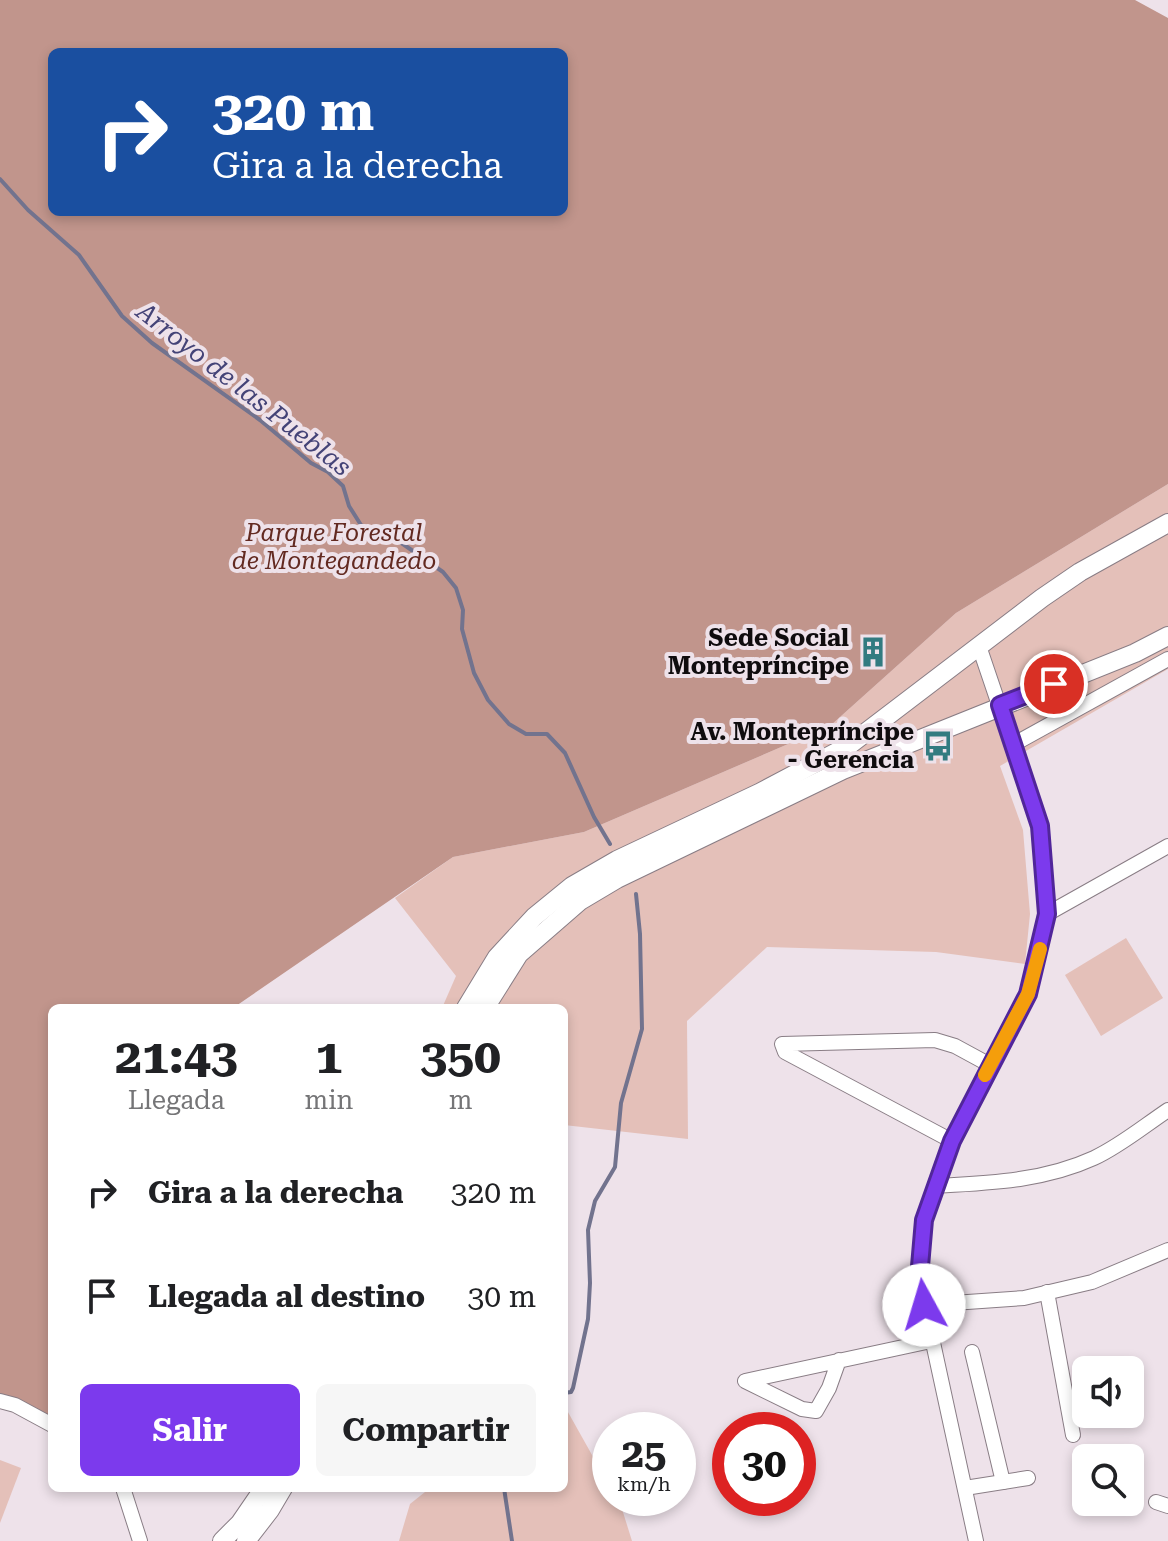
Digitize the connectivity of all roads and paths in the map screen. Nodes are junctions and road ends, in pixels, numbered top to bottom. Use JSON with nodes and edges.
{"nodes":[{"id":1,"x":1168,"y":523,"type":"edge"},
{"id":2,"x":1168,"y":636,"type":"edge"},
{"id":3,"x":979,"y":646,"type":"junction"},
{"id":4,"x":1168,"y":659,"type":"edge"},
{"id":5,"x":1000,"y":705,"type":"junction"},
{"id":6,"x":1014,"y":744,"type":"junction"},
{"id":7,"x":1168,"y":846,"type":"edge"},
{"id":8,"x":1047,"y":914,"type":"junction"},
{"id":9,"x":468,"y":1004,"type":"edge"},
{"id":10,"x":488,"y":1004,"type":"edge"},
{"id":11,"x":990,"y":1065,"type":"junction"},
{"id":12,"x":1168,"y":1110,"type":"edge"},
{"id":13,"x":952,"y":1141,"type":"junction"},
{"id":14,"x":935,"y":1186,"type":"junction"},
{"id":15,"x":1168,"y":1250,"type":"edge"},
{"id":16,"x":1047,"y":1292,"type":"junction"},
{"id":17,"x":924,"y":1305,"type":"junction"},
{"id":18,"x":931,"y":1341,"type":"junction"},
{"id":19,"x":972,"y":1352,"type":"dead end"},
{"id":20,"x":839,"y":1360,"type":"junction"},
{"id":21,"x":0,"y":1401,"type":"edge"},
{"id":22,"x":48,"y":1423,"type":"edge"},
{"id":23,"x":1073,"y":1435,"type":"dead end"},
{"id":24,"x":1028,"y":1478,"type":"dead end"},
{"id":25,"x":1003,"y":1482,"type":"junction"},
{"id":26,"x":965,"y":1488,"type":"junction"},
{"id":27,"x":124,"y":1492,"type":"edge"},
{"id":28,"x":261,"y":1492,"type":"edge"},
{"id":29,"x":281,"y":1492,"type":"edge"},
{"id":30,"x":140,"y":1541,"type":"edge"},
{"id":31,"x":222,"y":1541,"type":"edge"},
{"id":32,"x":246,"y":1541,"type":"edge"},
{"id":33,"x":976,"y":1541,"type":"edge"}],
"edges":[{"from":1,"to":3,"type":"street"},
{"from":2,"to":5,"type":"street"},
{"from":3,"to":5,"type":"street"},
{"from":3,"to":9,"type":"street"},
{"from":4,"to":6,"type":"street"},
{"from":5,"to":6,"type":"street"},
{"from":5,"to":10,"type":"street"},
{"from":6,"to":8,"type":"street"},
{"from":7,"to":8,"type":"street"},
{"from":8,"to":11,"type":"street"},
{"from":11,"to":13,"type":"street"},
{"from":11,"to":13,"type":"street"},
{"from":12,"to":14,"type":"street"},
{"from":13,"to":14,"type":"street"},
{"from":14,"to":17,"type":"street"},
{"from":15,"to":16,"type":"street"},
{"from":16,"to":17,"type":"street"},
{"from":16,"to":23,"type":"street"},
{"from":17,"to":18,"type":"street"},
{"from":18,"to":20,"type":"street"},
{"from":18,"to":26,"type":"street"},
{"from":19,"to":25,"type":"street"},
{"from":20,"to":20,"type":"street"},
{"from":21,"to":22,"type":"street"},
{"from":24,"to":25,"type":"street"},
{"from":25,"to":26,"type":"street"},
{"from":26,"to":33,"type":"street"},
{"from":27,"to":30,"type":"street"},
{"from":28,"to":31,"type":"street"},
{"from":29,"to":32,"type":"street"}]}
